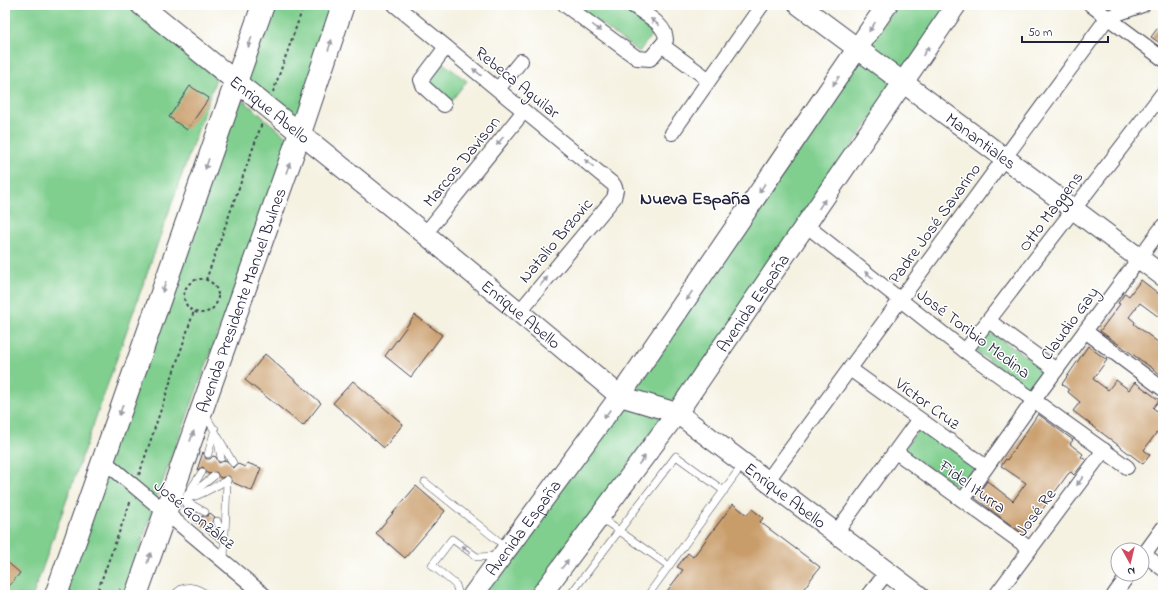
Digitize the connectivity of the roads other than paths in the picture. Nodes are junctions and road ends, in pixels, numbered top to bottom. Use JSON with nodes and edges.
{"nodes":[{"id":1,"x":142,"y":5,"type":"edge"},
{"id":2,"x":263,"y":5,"type":"edge"},
{"id":3,"x":343,"y":5,"type":"edge"},
{"id":4,"x":395,"y":5,"type":"edge"},
{"id":5,"x":565,"y":5,"type":"edge"},
{"id":6,"x":632,"y":5,"type":"edge"},
{"id":7,"x":762,"y":5,"type":"edge"},
{"id":8,"x":799,"y":5,"type":"edge"},
{"id":9,"x":887,"y":5,"type":"edge"},
{"id":10,"x":956,"y":5,"type":"edge"},
{"id":11,"x":1090,"y":5,"type":"edge"},
{"id":12,"x":1143,"y":5,"type":"edge"},
{"id":13,"x":1108,"y":17,"type":"junction"},
{"id":14,"x":663,"y":46,"type":"junction"},
{"id":15,"x":446,"y":47,"type":"junction"},
{"id":16,"x":858,"y":49,"type":"junction"},
{"id":17,"x":1163,"y":59,"type":"edge"},
{"id":18,"x":521,"y":61,"type":"dead end"},
{"id":19,"x":709,"y":80,"type":"junction"},
{"id":20,"x":236,"y":82,"type":"junction"},
{"id":21,"x":904,"y":83,"type":"junction"},
{"id":22,"x":498,"y":89,"type":"junction"},
{"id":23,"x":1163,"y":93,"type":"edge"},
{"id":24,"x":444,"y":105,"type":"dead end"},
{"id":25,"x":524,"y":110,"type":"junction"},
{"id":26,"x":672,"y":133,"type":"dead end"},
{"id":27,"x":300,"y":134,"type":"junction"},
{"id":28,"x":1004,"y":158,"type":"junction"},
{"id":29,"x":616,"y":190,"type":"joint"},
{"id":30,"x":1073,"y":209,"type":"junction"},
{"id":31,"x":807,"y":226,"type":"junction"},
{"id":32,"x":1163,"y":226,"type":"edge"},
{"id":33,"x":425,"y":234,"type":"junction"},
{"id":34,"x":1138,"y":258,"type":"junction"},
{"id":35,"x":1163,"y":276,"type":"edge"},
{"id":36,"x":899,"y":300,"type":"junction"},
{"id":37,"x":520,"y":311,"type":"junction"},
{"id":38,"x":989,"y":321,"type":"junction"},
{"id":39,"x":1085,"y":331,"type":"junction"},
{"id":40,"x":965,"y":350,"type":"junction"},
{"id":41,"x":850,"y":369,"type":"junction"},
{"id":42,"x":1056,"y":370,"type":"junction"},
{"id":43,"x":1163,"y":389,"type":"edge"},
{"id":44,"x":620,"y":396,"type":"junction"},
{"id":45,"x":1034,"y":400,"type":"junction"},
{"id":46,"x":202,"y":409,"type":"junction"},
{"id":47,"x":678,"y":413,"type":"junction"},
{"id":48,"x":919,"y":419,"type":"junction"},
{"id":49,"x":215,"y":429,"type":"junction"},
{"id":50,"x":1104,"y":450,"type":"junction"},
{"id":51,"x":896,"y":452,"type":"junction"},
{"id":52,"x":208,"y":454,"type":"dead end"},
{"id":53,"x":221,"y":458,"type":"dead end"},
{"id":54,"x":103,"y":460,"type":"junction"},
{"id":55,"x":233,"y":463,"type":"dead end"},
{"id":56,"x":744,"y":463,"type":"junction"},
{"id":57,"x":986,"y":466,"type":"junction"},
{"id":58,"x":1127,"y":467,"type":"dead end"},
{"id":59,"x":202,"y":472,"type":"dead end"},
{"id":60,"x":214,"y":476,"type":"dead end"},
{"id":61,"x":768,"y":480,"type":"junction"},
{"id":62,"x":425,"y":482,"type":"dead end"},
{"id":63,"x":724,"y":491,"type":"junction"},
{"id":64,"x":963,"y":500,"type":"junction"},
{"id":65,"x":172,"y":504,"type":"junction"},
{"id":66,"x":205,"y":512,"type":"dead end"},
{"id":67,"x":600,"y":517,"type":"junction"},
{"id":68,"x":198,"y":520,"type":"dead end"},
{"id":69,"x":217,"y":521,"type":"dead end"},
{"id":70,"x":1163,"y":528,"type":"edge"},
{"id":71,"x":210,"y":530,"type":"dead end"},
{"id":72,"x":619,"y":531,"type":"junction"},
{"id":73,"x":835,"y":534,"type":"junction"},
{"id":74,"x":225,"y":541,"type":"junction"},
{"id":75,"x":1150,"y":546,"type":"edge"},
{"id":76,"x":1030,"y":549,"type":"junction"},
{"id":77,"x":505,"y":552,"type":"junction"},
{"id":78,"x":1150,"y":561,"type":"edge"},
{"id":79,"x":224,"y":562,"type":"junction"},
{"id":80,"x":669,"y":566,"type":"junction"},
{"id":81,"x":1163,"y":569,"type":"edge"},
{"id":82,"x":888,"y":572,"type":"junction"},
{"id":83,"x":1123,"y":582,"type":"edge"},
{"id":84,"x":139,"y":594,"type":"edge"},
{"id":85,"x":56,"y":595,"type":"edge"},
{"id":86,"x":174,"y":595,"type":"edge"},
{"id":87,"x":207,"y":595,"type":"edge"},
{"id":88,"x":264,"y":595,"type":"edge"},
{"id":89,"x":459,"y":595,"type":"edge"},
{"id":90,"x":472,"y":595,"type":"edge"},
{"id":91,"x":541,"y":595,"type":"edge"},
{"id":92,"x":570,"y":595,"type":"edge"},
{"id":93,"x":648,"y":595,"type":"edge"},
{"id":94,"x":869,"y":595,"type":"edge"},
{"id":95,"x":918,"y":595,"type":"edge"},
{"id":96,"x":996,"y":595,"type":"edge"},
{"id":97,"x":1114,"y":595,"type":"edge"}],
"edges":[{"from":1,"to":20,"type":"main road","name":"Enrique Abello"},
{"from":2,"to":20,"type":"main road","one_way":true},
{"from":27,"to":3,"type":"main road","name":"Avenida Presidente Manuel Bulnes","one_way":true},
{"from":4,"to":15,"type":"street","name":"Rebeca Aguilar"},
{"from":5,"to":14,"type":"street","one_way":true},
{"from":14,"to":6,"type":"street","one_way":true},
{"from":7,"to":19,"type":"street"},
{"from":8,"to":16,"type":"main road","name":"Manantiales"},
{"from":9,"to":16,"type":"main road","name":"Avenida España","one_way":true},
{"from":21,"to":10,"type":"main road","name":"Avenida España","one_way":true},
{"from":11,"to":13,"type":"street"},
{"from":12,"to":13,"type":"street"},
{"from":13,"to":17,"type":"street"},
{"from":13,"to":28,"type":"street","name":"Padre José Savarino"},
{"from":14,"to":19,"type":"street"},
{"from":22,"to":15,"type":"street","name":"Rebeca Aguilar","one_way":true},
{"from":15,"to":24,"type":"street"},
{"from":16,"to":21,"type":"main road","name":"Manantiales"},
{"from":16,"to":44,"type":"main road","name":"Avenida España","one_way":true},
{"from":18,"to":22,"type":"street"},
{"from":19,"to":26,"type":"street"},
{"from":20,"to":27,"type":"main road","name":"Enrique Abello"},
{"from":20,"to":54,"type":"main road","one_way":true},
{"from":21,"to":28,"type":"main road","name":"Manantiales"},
{"from":31,"to":21,"type":"main road","name":"Avenida España","one_way":true},
{"from":22,"to":25,"type":"street","name":"Rebeca Aguilar"},
{"from":23,"to":30,"type":"street","name":"Otto Maggens"},
{"from":29,"to":25,"type":"street","name":"Rebeca Aguilar","one_way":true},
{"from":25,"to":33,"type":"street","name":"Marcos Davison","one_way":true},
{"from":27,"to":33,"type":"main road","name":"Enrique Abello"},
{"from":46,"to":27,"type":"main road","name":"Avenida Presidente Manuel Bulnes","one_way":true},
{"from":28,"to":30,"type":"main road","name":"Manantiales"},
{"from":28,"to":36,"type":"street","name":"Padre José Savarino"},
{"from":37,"to":29,"type":"street","name":"Natalio Brzovic","one_way":true},
{"from":30,"to":34,"type":"main road","name":"Manantiales"},
{"from":30,"to":38,"type":"street","name":"Otto Maggens"},
{"from":36,"to":31,"type":"street","name":"José Toribio Medina","one_way":true},
{"from":31,"to":47,"type":"main road","name":"Avenida España"},
{"from":32,"to":34,"type":"street","name":"Claudio Gay"},
{"from":33,"to":37,"type":"main road","name":"Enrique Abello"},
{"from":34,"to":35,"type":"main road","name":"Manantiales"},
{"from":34,"to":39,"type":"street","name":"Claudio Gay"},
{"from":36,"to":40,"type":"street","name":"José Toribio Medina"},
{"from":36,"to":41,"type":"street","name":"Padre José Savarino"},
{"from":37,"to":44,"type":"main road","name":"Enrique Abello"},
{"from":38,"to":40,"type":"street","name":"Otto Maggens"},
{"from":38,"to":42,"type":"street"},
{"from":39,"to":42,"type":"street","name":"Claudio Gay"},
{"from":39,"to":43,"type":"street"},
{"from":40,"to":45,"type":"street","name":"José Toribio Medina"},
{"from":41,"to":48,"type":"street","name":"Víctor Cruz"},
{"from":41,"to":61,"type":"street","name":"Padre José Savarino"},
{"from":42,"to":45,"type":"street","name":"Claudio Gay"},
{"from":44,"to":47,"type":"main road","name":"Enrique Abello"},
{"from":44,"to":77,"type":"main road","name":"Avenida España","one_way":true},
{"from":45,"to":50,"type":"street","name":"José Toribio Medina"},
{"from":45,"to":57,"type":"street","name":"Claudio Gay"},
{"from":46,"to":49,"type":"lane"},
{"from":65,"to":46,"type":"main road","name":"Avenida Presidente Manuel Bulnes","one_way":true},
{"from":47,"to":56,"type":"main road","name":"Enrique Abello"},
{"from":67,"to":47,"type":"main road","name":"Avenida España","one_way":true},
{"from":48,"to":51,"type":"street"},
{"from":48,"to":57,"type":"street","name":"Víctor Cruz"},
{"from":49,"to":52,"type":"lane"},
{"from":49,"to":53,"type":"lane"},
{"from":49,"to":55,"type":"lane"},
{"from":50,"to":58,"type":"street","name":"José Toribio Medina"},
{"from":50,"to":76,"type":"street","name":"José Re","one_way":true},
{"from":51,"to":64,"type":"street","name":"Fidel Iturra"},
{"from":51,"to":73,"type":"street"},
{"from":54,"to":65,"type":"street","name":"José González"},
{"from":54,"to":85,"type":"main road"},
{"from":56,"to":61,"type":"main road","name":"Enrique Abello"},
{"from":56,"to":63,"type":"lane"},
{"from":57,"to":64,"type":"street","name":"Claudio Gay"},
{"from":59,"to":65,"type":"lane"},
{"from":60,"to":65,"type":"lane"},
{"from":61,"to":73,"type":"main road","name":"Enrique Abello"},
{"from":62,"to":77,"type":"lane"},
{"from":63,"to":72,"type":"lane"},
{"from":63,"to":80,"type":"lane"},
{"from":64,"to":76,"type":"street","name":"Fidel Iturra"},
{"from":65,"to":66,"type":"lane"},
{"from":65,"to":68,"type":"lane"},
{"from":65,"to":74,"type":"lane"},
{"from":65,"to":79,"type":"street","name":"José González"},
{"from":84,"to":65,"type":"main road","name":"Avenida Presidente Manuel Bulnes","one_way":true},
{"from":67,"to":72,"type":"lane"},
{"from":91,"to":67,"type":"main road","name":"Avenida España","one_way":true},
{"from":69,"to":74,"type":"lane"},
{"from":70,"to":75,"type":"street"},
{"from":71,"to":74,"type":"lane"},
{"from":72,"to":80,"type":"lane"},
{"from":72,"to":92,"type":"lane"},
{"from":73,"to":82,"type":"main road","name":"Enrique Abello"},
{"from":74,"to":79,"type":"lane"},
{"from":76,"to":96,"type":"street","name":"José Re"},
{"from":77,"to":89,"type":"lane","one_way":true},
{"from":77,"to":90,"type":"main road","name":"Avenida España"},
{"from":78,"to":81,"type":"street"},
{"from":79,"to":88,"type":"street","name":"José González"},
{"from":80,"to":93,"type":"lane"},
{"from":82,"to":94,"type":"street"},
{"from":82,"to":95,"type":"main road","name":"Enrique Abello"},
{"from":83,"to":97,"type":"street"},
{"from":86,"to":87,"type":"lane"}]}
